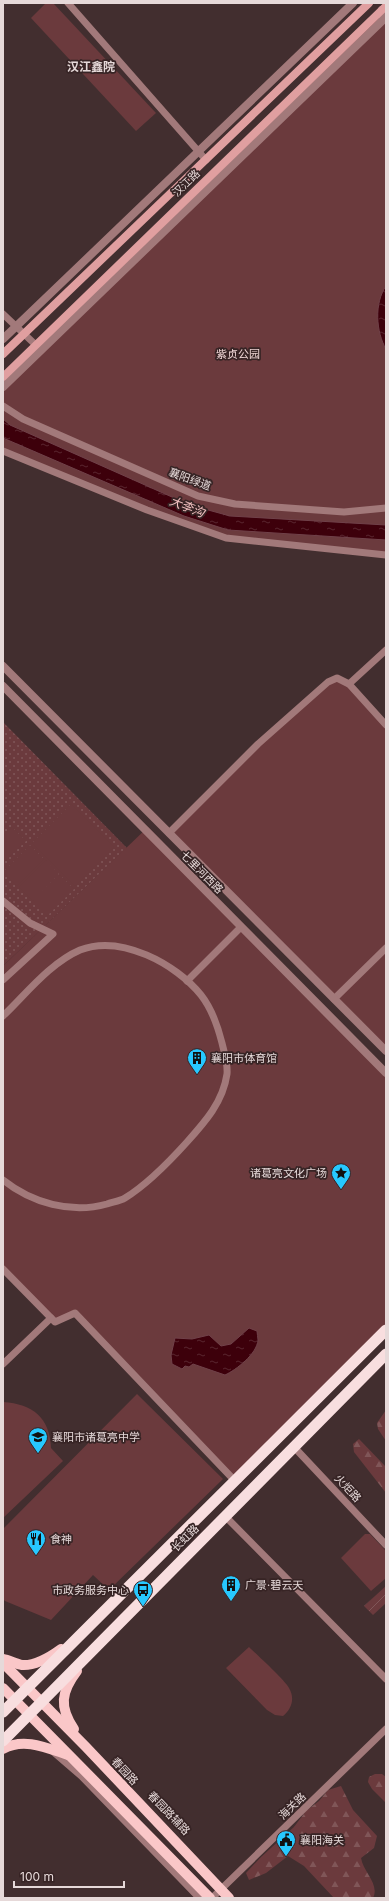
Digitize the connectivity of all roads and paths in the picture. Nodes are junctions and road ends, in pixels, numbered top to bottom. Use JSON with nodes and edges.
{"nodes":[{"id":1,"x":68,"y":3,"type":"edge"},
{"id":2,"x":354,"y":3,"type":"edge"},
{"id":3,"x":369,"y":3,"type":"edge"},
{"id":4,"x":384,"y":8,"type":"edge"},
{"id":5,"x":199,"y":151,"type":"junction"},
{"id":6,"x":206,"y":160,"type":"junction"},
{"id":7,"x":3,"y":314,"type":"edge"},
{"id":8,"x":17,"y":326,"type":"junction"},
{"id":9,"x":24,"y":334,"type":"junction"},
{"id":10,"x":3,"y":340,"type":"edge"},
{"id":11,"x":39,"y":347,"type":"junction"},
{"id":12,"x":3,"y":354,"type":"edge"},
{"id":13,"x":3,"y":377,"type":"edge"},
{"id":14,"x":3,"y":387,"type":"edge"},
{"id":15,"x":3,"y":406,"type":"edge"},
{"id":16,"x":3,"y":451,"type":"edge"},
{"id":17,"x":386,"y":508,"type":"edge"},
{"id":18,"x":386,"y":554,"type":"edge"},
{"id":19,"x":386,"y":650,"type":"edge"},
{"id":20,"x":3,"y":666,"type":"edge"},
{"id":21,"x":349,"y":684,"type":"junction"},
{"id":22,"x":3,"y":686,"type":"edge"},
{"id":23,"x":386,"y":725,"type":"edge"},
{"id":24,"x":169,"y":832,"type":"junction"},
{"id":25,"x":3,"y":901,"type":"edge"},
{"id":26,"x":241,"y":927,"type":"junction"},
{"id":27,"x":386,"y":948,"type":"edge"},
{"id":28,"x":3,"y":980,"type":"edge"},
{"id":29,"x":187,"y":981,"type":"junction"},
{"id":30,"x":334,"y":999,"type":"junction"},
{"id":31,"x":3,"y":1016,"type":"edge"},
{"id":32,"x":386,"y":1051,"type":"edge"},
{"id":33,"x":386,"y":1073,"type":"edge"},
{"id":34,"x":3,"y":1180,"type":"edge"},
{"id":35,"x":3,"y":1269,"type":"edge"},
{"id":36,"x":51,"y":1318,"type":"junction"},
{"id":37,"x":386,"y":1330,"type":"edge"},
{"id":38,"x":386,"y":1354,"type":"edge"},
{"id":39,"x":3,"y":1364,"type":"edge"},
{"id":40,"x":294,"y":1447,"type":"junction"},
{"id":41,"x":235,"y":1481,"type":"junction"},
{"id":42,"x":225,"y":1516,"type":"junction"},
{"id":43,"x":386,"y":1545,"type":"edge"},
{"id":44,"x":83,"y":1632,"type":"junction"},
{"id":45,"x":97,"y":1647,"type":"junction"},
{"id":46,"x":3,"y":1658,"type":"edge"},
{"id":47,"x":3,"y":1663,"type":"edge"},
{"id":48,"x":386,"y":1679,"type":"edge"},
{"id":49,"x":3,"y":1688,"type":"edge"},
{"id":50,"x":27,"y":1688,"type":"junction"},
{"id":51,"x":15,"y":1700,"type":"junction"},
{"id":52,"x":42,"y":1702,"type":"junction"},
{"id":53,"x":3,"y":1712,"type":"edge"},
{"id":54,"x":30,"y":1714,"type":"junction"},
{"id":55,"x":71,"y":1724,"type":"junction"},
{"id":56,"x":386,"y":1729,"type":"edge"},
{"id":57,"x":3,"y":1741,"type":"edge"},
{"id":58,"x":86,"y":1747,"type":"junction"},
{"id":59,"x":3,"y":1749,"type":"edge"},
{"id":60,"x":51,"y":1749,"type":"junction"},
{"id":61,"x":72,"y":1756,"type":"junction"},
{"id":62,"x":223,"y":1888,"type":"junction"},
{"id":63,"x":200,"y":1898,"type":"edge"},
{"id":64,"x":211,"y":1898,"type":"edge"},
{"id":65,"x":229,"y":1898,"type":"edge"},
{"id":66,"x":235,"y":1898,"type":"edge"}],
"edges":[{"from":1,"to":5,"type":"street"},
{"from":2,"to":5,"type":"street"},
{"from":3,"to":6,"type":"main road","name":"汉江路"},
{"from":4,"to":11,"type":"main road","name":"汉江路"},
{"from":5,"to":6,"type":"street"},
{"from":5,"to":8,"type":"street"},
{"from":6,"to":9,"type":"main road","name":"汉江路"},
{"from":7,"to":8,"type":"street"},
{"from":8,"to":9,"type":"street"},
{"from":8,"to":10,"type":"street"},
{"from":9,"to":11,"type":"street"},
{"from":9,"to":12,"type":"main road","name":"汉江路"},
{"from":11,"to":13,"type":"main road","name":"汉江路"},
{"from":11,"to":14,"type":"street"},
{"from":15,"to":17,"type":"street","name":"襄阳绿道"},
{"from":16,"to":18,"type":"street"},
{"from":19,"to":21,"type":"street"},
{"from":20,"to":24,"type":"street","name":"七里河西路"},
{"from":21,"to":23,"type":"street"},
{"from":21,"to":24,"type":"street"},
{"from":22,"to":26,"type":"street","name":"七里河西路"},
{"from":24,"to":30,"type":"street","name":"七里河西路"},
{"from":25,"to":28,"type":"street"},
{"from":26,"to":29,"type":"street"},
{"from":26,"to":33,"type":"street","name":"七里河西路"},
{"from":27,"to":30,"type":"street"},
{"from":29,"to":31,"type":"street"},
{"from":29,"to":34,"type":"street"},
{"from":30,"to":32,"type":"street","name":"七里河西路"},
{"from":35,"to":36,"type":"street"},
{"from":36,"to":39,"type":"street"},
{"from":36,"to":41,"type":"street"},
{"from":37,"to":41,"type":"highway","name":"长虹路"},
{"from":38,"to":40,"type":"highway","name":"长虹路"},
{"from":40,"to":42,"type":"highway","name":"长虹路"},
{"from":40,"to":43,"type":"street","name":"火炬路"},
{"from":41,"to":44,"type":"highway","name":"长虹路"},
{"from":42,"to":45,"type":"highway","name":"长虹路"},
{"from":42,"to":48,"type":"street"},
{"from":44,"to":46,"type":"main road"},
{"from":44,"to":50,"type":"highway","name":"长虹路"},
{"from":45,"to":52,"type":"highway","name":"长虹路"},
{"from":45,"to":55,"type":"main road"},
{"from":47,"to":50,"type":"main road","name":"春园路"},
{"from":49,"to":51,"type":"main road"},
{"from":50,"to":51,"type":"highway","name":"长虹路"},
{"from":50,"to":52,"type":"main road","name":"春园路"},
{"from":51,"to":53,"type":"highway","name":"长虹路"},
{"from":51,"to":54,"type":"main road"},
{"from":52,"to":54,"type":"highway","name":"长虹路"},
{"from":52,"to":58,"type":"main road","name":"春园路"},
{"from":54,"to":57,"type":"highway","name":"长虹路"},
{"from":54,"to":61,"type":"main road"},
{"from":55,"to":58,"type":"main road"},
{"from":55,"to":62,"type":"street","name":"春园路辅路"},
{"from":56,"to":62,"type":"street","name":"海关路"},
{"from":58,"to":62,"type":"main road","name":"春园路"},
{"from":59,"to":60,"type":"main road"},
{"from":60,"to":61,"type":"main road"},
{"from":60,"to":63,"type":"street"},
{"from":61,"to":64,"type":"main road"},
{"from":62,"to":64,"type":"street","name":"海关路"},
{"from":62,"to":65,"type":"main road","name":"春园路"},
{"from":62,"to":66,"type":"street","name":"春园路辅路"}]}
